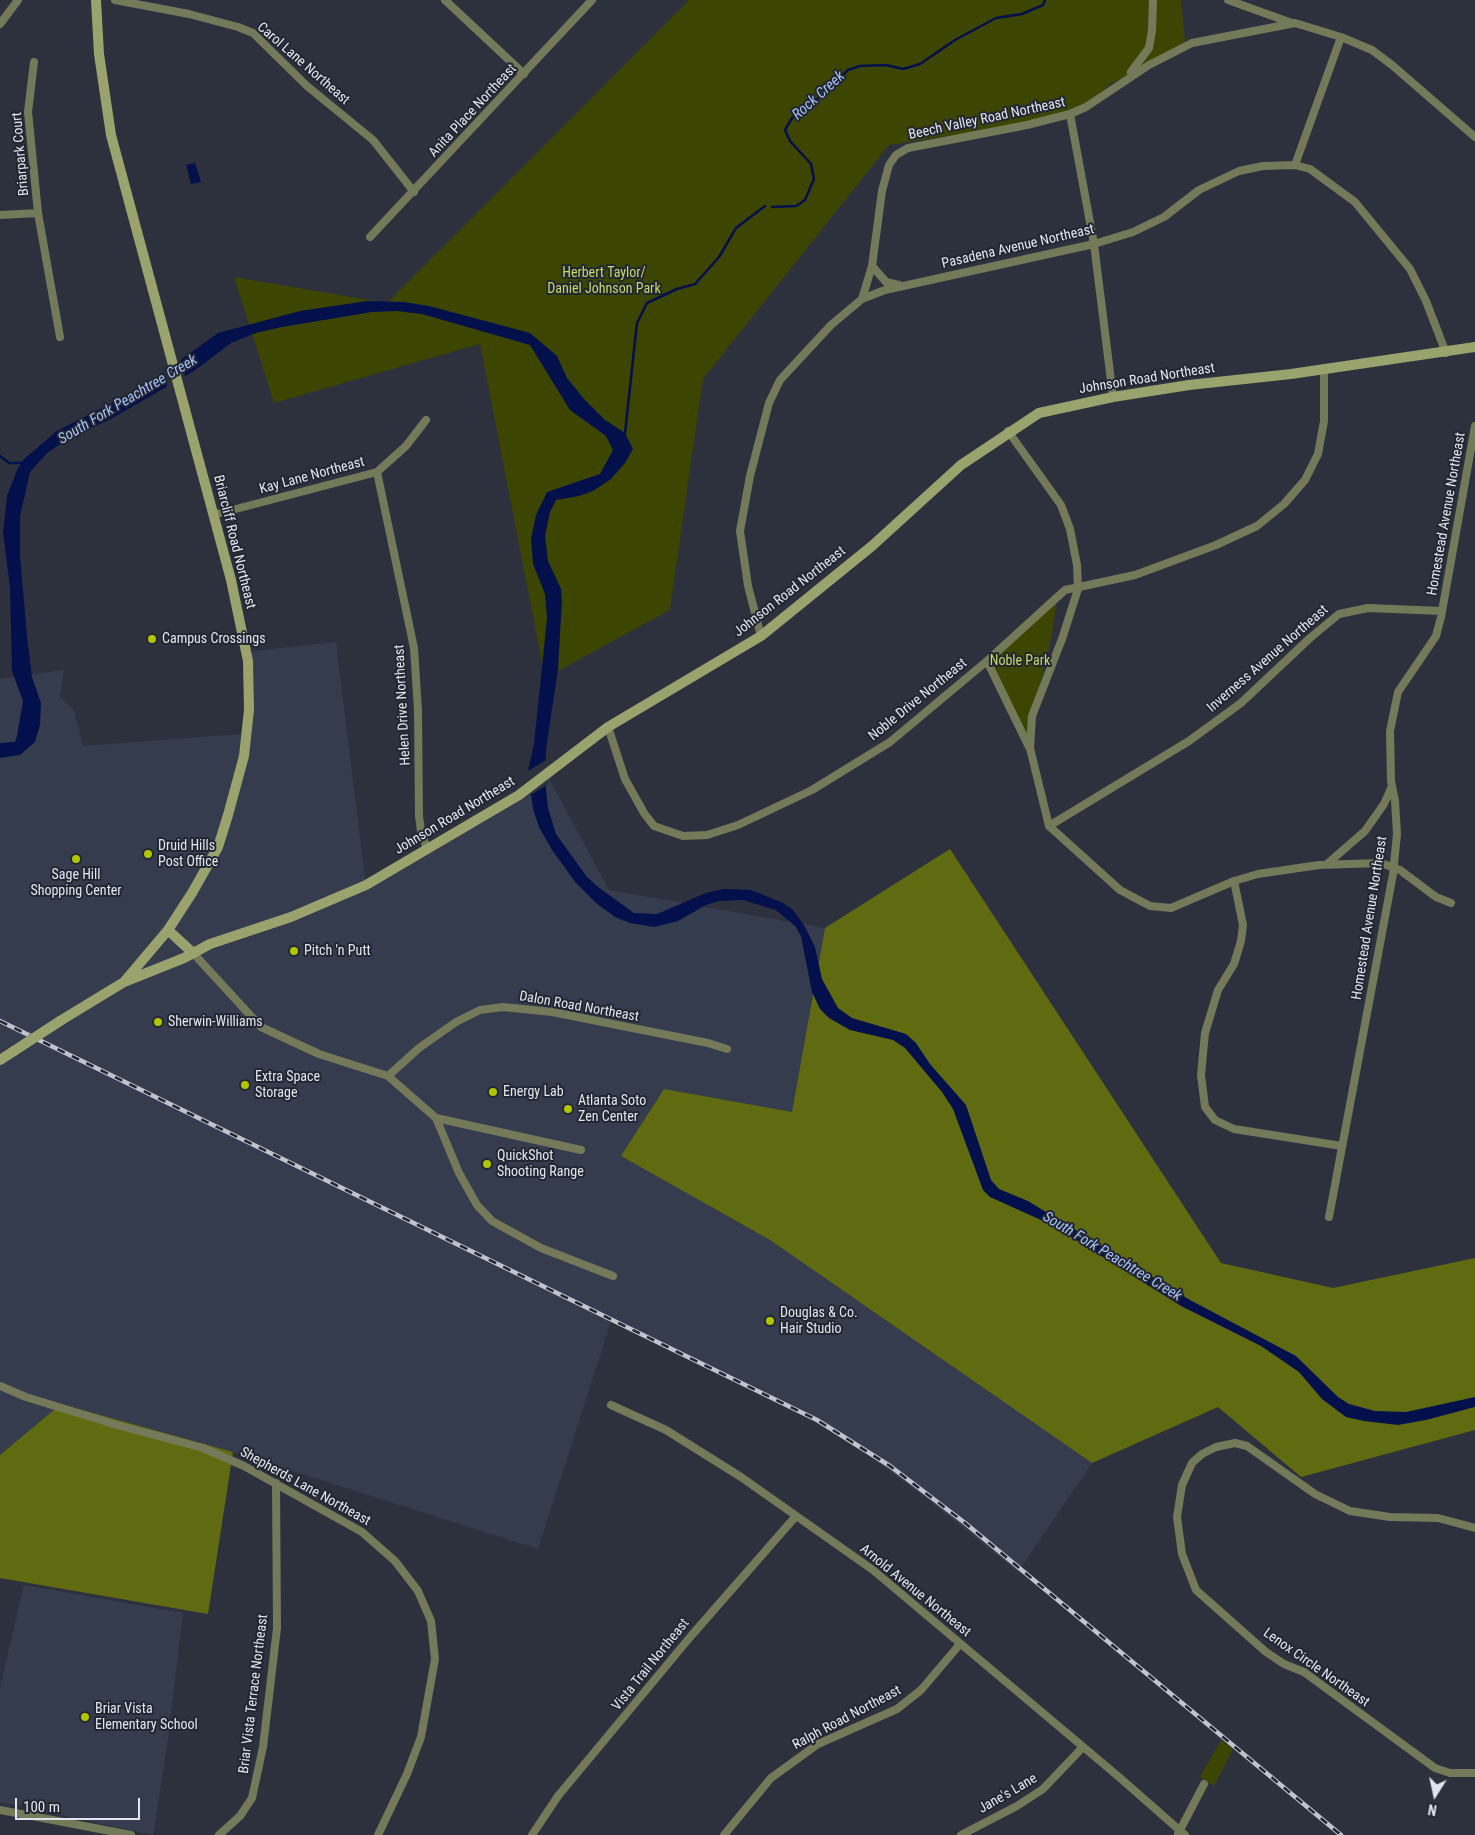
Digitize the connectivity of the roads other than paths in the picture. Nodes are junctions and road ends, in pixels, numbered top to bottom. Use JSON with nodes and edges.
{"nodes":[{"id":1,"x":18,"y":0,"type":"edge"},
{"id":2,"x":96,"y":0,"type":"edge"},
{"id":3,"x":115,"y":0,"type":"edge"},
{"id":4,"x":445,"y":0,"type":"edge"},
{"id":5,"x":592,"y":0,"type":"edge"},
{"id":6,"x":1153,"y":0,"type":"edge"},
{"id":7,"x":1228,"y":0,"type":"edge"},
{"id":8,"x":1294,"y":23,"type":"junction"},
{"id":9,"x":0,"y":24,"type":"edge"},
{"id":10,"x":1341,"y":37,"type":"junction"},
{"id":11,"x":34,"y":62,"type":"dead end"},
{"id":12,"x":524,"y":74,"type":"junction"},
{"id":13,"x":1125,"y":79,"type":"junction"},
{"id":14,"x":1070,"y":114,"type":"junction"},
{"id":15,"x":1475,"y":137,"type":"edge"},
{"id":16,"x":1295,"y":165,"type":"junction"},
{"id":17,"x":414,"y":192,"type":"junction"},
{"id":18,"x":38,"y":213,"type":"junction"},
{"id":19,"x":0,"y":214,"type":"edge"},
{"id":20,"x":370,"y":237,"type":"dead end"},
{"id":21,"x":1094,"y":244,"type":"junction"},
{"id":22,"x":872,"y":266,"type":"junction"},
{"id":23,"x":901,"y":286,"type":"junction"},
{"id":24,"x":862,"y":299,"type":"junction"},
{"id":25,"x":60,"y":337,"type":"dead end"},
{"id":26,"x":1475,"y":347,"type":"edge"},
{"id":27,"x":1446,"y":353,"type":"junction"},
{"id":28,"x":1324,"y":370,"type":"junction"},
{"id":29,"x":1113,"y":397,"type":"junction"},
{"id":30,"x":426,"y":420,"type":"dead end"},
{"id":31,"x":1475,"y":426,"type":"edge"},
{"id":32,"x":1008,"y":431,"type":"junction"},
{"id":33,"x":377,"y":472,"type":"junction"},
{"id":34,"x":213,"y":514,"type":"junction"},
{"id":35,"x":1078,"y":589,"type":"junction"},
{"id":36,"x":1442,"y":611,"type":"junction"},
{"id":37,"x":761,"y":636,"type":"junction"},
{"id":38,"x":987,"y":661,"type":"junction"},
{"id":39,"x":608,"y":727,"type":"junction"},
{"id":40,"x":1030,"y":748,"type":"junction"},
{"id":41,"x":1392,"y":786,"type":"junction"},
{"id":42,"x":1049,"y":826,"type":"junction"},
{"id":43,"x":427,"y":849,"type":"junction"},
{"id":44,"x":1327,"y":864,"type":"junction"},
{"id":45,"x":1394,"y":867,"type":"junction"},
{"id":46,"x":1234,"y":881,"type":"junction"},
{"id":47,"x":1451,"y":903,"type":"dead end"},
{"id":48,"x":168,"y":930,"type":"junction"},
{"id":49,"x":193,"y":954,"type":"junction"},
{"id":50,"x":124,"y":982,"type":"junction"},
{"id":51,"x":727,"y":1049,"type":"dead end"},
{"id":52,"x":0,"y":1060,"type":"edge"},
{"id":53,"x":388,"y":1076,"type":"junction"},
{"id":54,"x":436,"y":1118,"type":"junction"},
{"id":55,"x":1342,"y":1146,"type":"junction"},
{"id":56,"x":581,"y":1150,"type":"dead end"},
{"id":57,"x":1329,"y":1217,"type":"dead end"},
{"id":58,"x":613,"y":1276,"type":"dead end"},
{"id":59,"x":0,"y":1386,"type":"edge"},
{"id":60,"x":611,"y":1405,"type":"dead end"},
{"id":61,"x":276,"y":1483,"type":"junction"},
{"id":62,"x":796,"y":1516,"type":"junction"},
{"id":63,"x":1475,"y":1528,"type":"edge"},
{"id":64,"x":960,"y":1644,"type":"junction"},
{"id":65,"x":1083,"y":1747,"type":"junction"},
{"id":66,"x":1475,"y":1773,"type":"edge"},
{"id":67,"x":1204,"y":1784,"type":"dead end"},
{"id":68,"x":0,"y":1810,"type":"edge"},
{"id":69,"x":83,"y":1825,"type":"junction"},
{"id":70,"x":1180,"y":1834,"type":"edge"},
{"id":71,"x":83,"y":1835,"type":"edge"},
{"id":72,"x":131,"y":1835,"type":"edge"},
{"id":73,"x":219,"y":1835,"type":"edge"},
{"id":74,"x":378,"y":1835,"type":"edge"},
{"id":75,"x":532,"y":1835,"type":"edge"},
{"id":76,"x":724,"y":1835,"type":"edge"},
{"id":77,"x":961,"y":1835,"type":"edge"}],
"edges":[{"from":1,"to":9,"type":"street"},
{"from":2,"to":34,"type":"street","name":"Briarcliff Road Northeast"},
{"from":3,"to":17,"type":"street","name":"Carol Lane Northeast"},
{"from":4,"to":12,"type":"street"},
{"from":5,"to":12,"type":"street","name":"Anita Place Northeast"},
{"from":6,"to":13,"type":"street"},
{"from":7,"to":8,"type":"street"},
{"from":8,"to":10,"type":"street","name":"Beech Valley Road Northeast"},
{"from":8,"to":13,"type":"street","name":"Beech Valley Road Northeast"},
{"from":10,"to":15,"type":"street","name":"Beech Valley Road Northeast"},
{"from":10,"to":16,"type":"street"},
{"from":11,"to":18,"type":"street","name":"Briarpark Court"},
{"from":12,"to":17,"type":"street","name":"Anita Place Northeast"},
{"from":13,"to":14,"type":"street","name":"Beech Valley Road Northeast"},
{"from":14,"to":21,"type":"street"},
{"from":14,"to":22,"type":"street","name":"Beech Valley Road Northeast"},
{"from":16,"to":21,"type":"street","name":"Pasadena Avenue Northeast"},
{"from":16,"to":27,"type":"street","name":"Pasadena Avenue Northeast"},
{"from":17,"to":20,"type":"street","name":"Anita Place Northeast"},
{"from":18,"to":19,"type":"street","name":"Briarpark Court"},
{"from":18,"to":25,"type":"street","name":"Briarpark Court"},
{"from":21,"to":23,"type":"street","name":"Pasadena Avenue Northeast"},
{"from":21,"to":29,"type":"street"},
{"from":22,"to":23,"type":"street"},
{"from":22,"to":24,"type":"street","name":"Beech Valley Road Northeast"},
{"from":23,"to":24,"type":"street","name":"Pasadena Avenue Northeast"},
{"from":24,"to":37,"type":"street","name":"Pasadena Avenue Northeast"},
{"from":26,"to":27,"type":"street","name":"Johnson Road Northeast"},
{"from":27,"to":28,"type":"street","name":"Johnson Road Northeast"},
{"from":28,"to":29,"type":"street","name":"Johnson Road Northeast"},
{"from":28,"to":35,"type":"street","name":"Noble Drive Northeast"},
{"from":29,"to":32,"type":"street","name":"Johnson Road Northeast"},
{"from":30,"to":33,"type":"street","name":"Kay Lane Northeast"},
{"from":31,"to":36,"type":"street","name":"Homestead Avenue Northeast"},
{"from":32,"to":35,"type":"street"},
{"from":32,"to":37,"type":"street","name":"Johnson Road Northeast"},
{"from":33,"to":34,"type":"street","name":"Kay Lane Northeast"},
{"from":33,"to":43,"type":"street","name":"Helen Drive Northeast"},
{"from":34,"to":48,"type":"street","name":"Briarcliff Road Northeast"},
{"from":35,"to":38,"type":"street","name":"Noble Drive Northeast"},
{"from":35,"to":40,"type":"street"},
{"from":36,"to":41,"type":"street","name":"Homestead Avenue Northeast"},
{"from":36,"to":42,"type":"street","name":"Inverness Avenue Northeast"},
{"from":37,"to":39,"type":"street","name":"Johnson Road Northeast"},
{"from":38,"to":39,"type":"street","name":"Noble Drive Northeast"},
{"from":38,"to":40,"type":"street"},
{"from":39,"to":43,"type":"street","name":"Johnson Road Northeast"},
{"from":40,"to":42,"type":"street"},
{"from":41,"to":44,"type":"street"},
{"from":41,"to":45,"type":"street","name":"Homestead Avenue Northeast"},
{"from":42,"to":46,"type":"street"},
{"from":43,"to":49,"type":"street","name":"Johnson Road Northeast"},
{"from":44,"to":45,"type":"street"},
{"from":44,"to":46,"type":"street"},
{"from":45,"to":47,"type":"street"},
{"from":45,"to":55,"type":"street","name":"Homestead Avenue Northeast"},
{"from":46,"to":55,"type":"street"},
{"from":48,"to":49,"type":"street"},
{"from":48,"to":50,"type":"street","name":"Briarcliff Road Northeast"},
{"from":49,"to":50,"type":"street","name":"Johnson Road Northeast"},
{"from":49,"to":53,"type":"street"},
{"from":50,"to":52,"type":"street","name":"Briarcliff Road Northeast","bridge":true},
{"from":51,"to":53,"type":"street","name":"Dalon Road Northeast"},
{"from":53,"to":54,"type":"street"},
{"from":54,"to":56,"type":"street"},
{"from":54,"to":58,"type":"street"},
{"from":55,"to":57,"type":"street","name":"Homestead Avenue Northeast"},
{"from":59,"to":61,"type":"street","name":"Shepherds Lane Northeast"},
{"from":60,"to":62,"type":"street","name":"Arnold Avenue Northeast"},
{"from":61,"to":73,"type":"street","name":"Briar Vista Terrace Northeast"},
{"from":61,"to":74,"type":"street","name":"Shepherds Lane Northeast"},
{"from":62,"to":64,"type":"street","name":"Arnold Avenue Northeast"},
{"from":62,"to":75,"type":"street","name":"Vista Trail Northeast"},
{"from":63,"to":66,"type":"street","name":"Lenox Circle Northeast"},
{"from":64,"to":65,"type":"street","name":"Arnold Avenue Northeast"},
{"from":64,"to":76,"type":"street","name":"Ralph Road Northeast"},
{"from":65,"to":70,"type":"street","name":"Arnold Avenue Northeast"},
{"from":65,"to":77,"type":"street","name":"Jane's Lane"},
{"from":67,"to":70,"type":"street"},
{"from":68,"to":69,"type":"street"},
{"from":69,"to":71,"type":"street"},
{"from":69,"to":72,"type":"street"}]}
